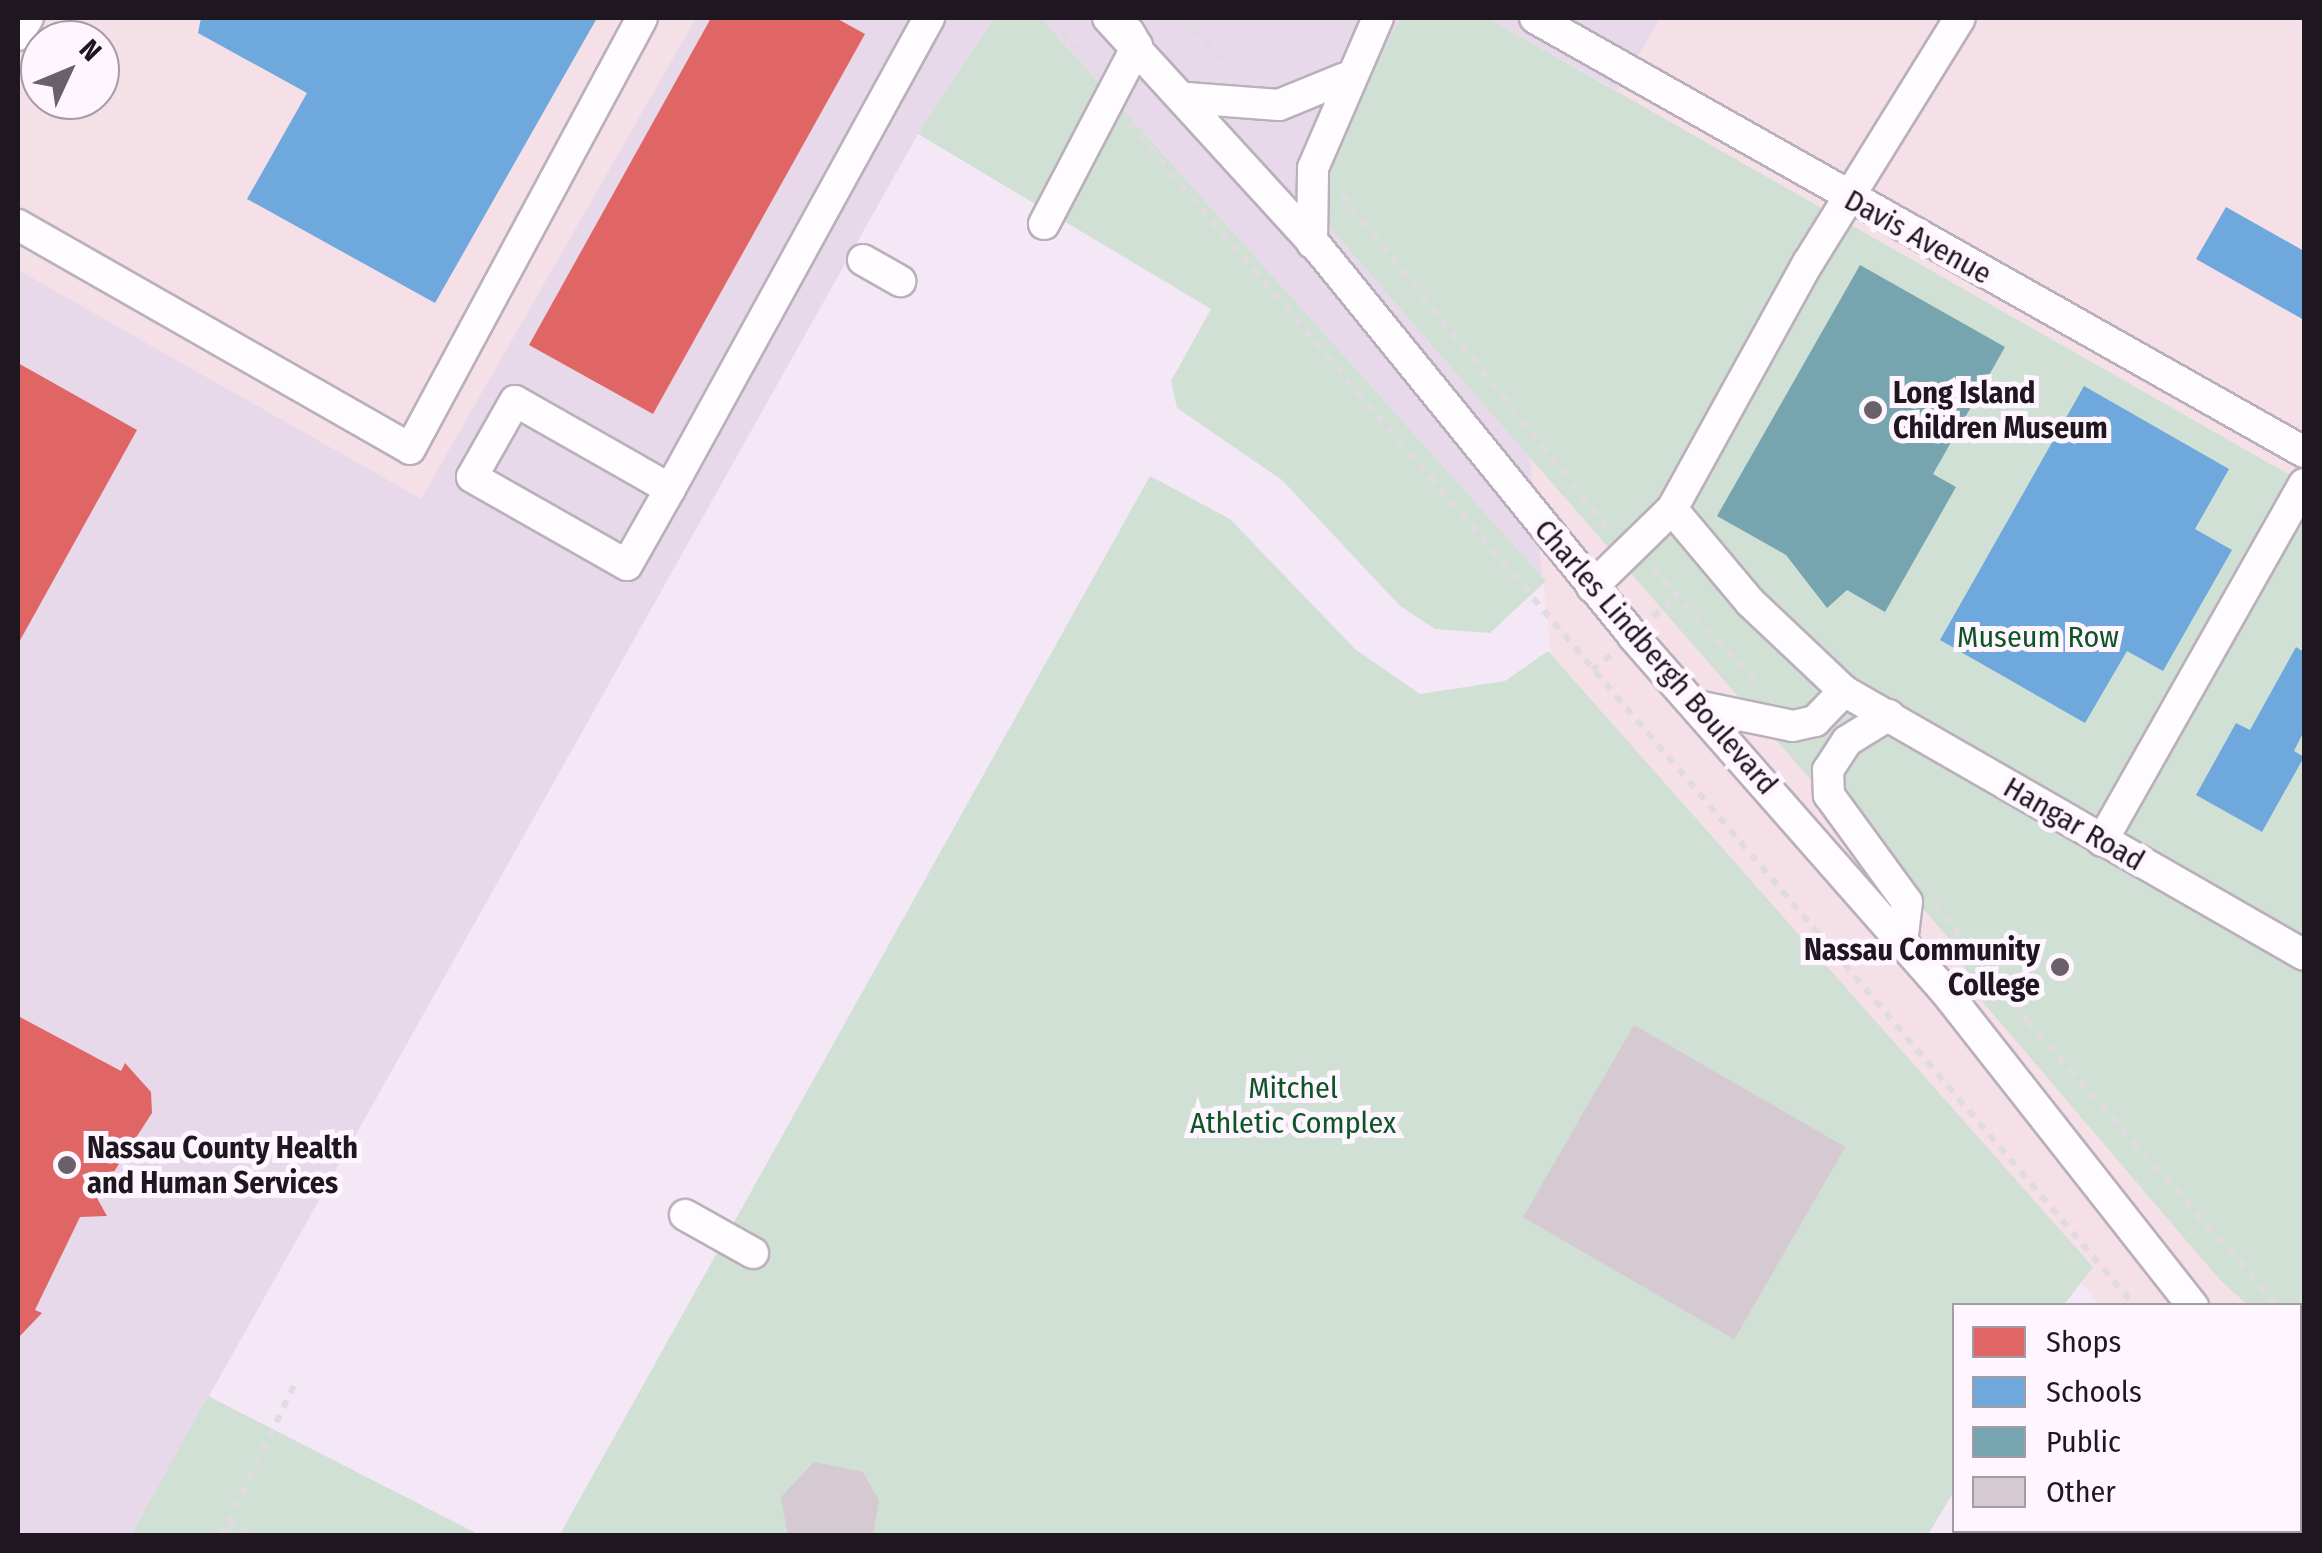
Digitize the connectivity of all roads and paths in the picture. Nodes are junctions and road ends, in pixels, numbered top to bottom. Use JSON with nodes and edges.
{"nodes":[{"id":1,"x":28,"y":18,"type":"edge"},
{"id":2,"x":642,"y":18,"type":"edge"},
{"id":3,"x":929,"y":18,"type":"edge"},
{"id":4,"x":1052,"y":18,"type":"edge"},
{"id":5,"x":1108,"y":18,"type":"edge"},
{"id":6,"x":1122,"y":18,"type":"edge"},
{"id":7,"x":1184,"y":18,"type":"edge"},
{"id":8,"x":1378,"y":18,"type":"edge"},
{"id":9,"x":1534,"y":18,"type":"edge"},
{"id":10,"x":1960,"y":18,"type":"edge"},
{"id":11,"x":18,"y":35,"type":"edge"},
{"id":12,"x":1137,"y":46,"type":"junction"},
{"id":13,"x":1344,"y":78,"type":"junction"},
{"id":14,"x":1111,"y":95,"type":"junction"},
{"id":15,"x":1187,"y":98,"type":"junction"},
{"id":16,"x":1260,"y":106,"type":"junction"},
{"id":17,"x":1312,"y":168,"type":"junction"},
{"id":18,"x":1847,"y":197,"type":"junction"},
{"id":19,"x":18,"y":224,"type":"edge"},
{"id":20,"x":1044,"y":224,"type":"dead end"},
{"id":21,"x":1312,"y":243,"type":"junction"},
{"id":22,"x":863,"y":260,"type":"dead end"},
{"id":23,"x":900,"y":280,"type":"dead end"},
{"id":24,"x":2304,"y":452,"type":"edge"},
{"id":25,"x":2304,"y":484,"type":"edge"},
{"id":26,"x":670,"y":489,"type":"junction"},
{"id":27,"x":1672,"y":508,"type":"junction"},
{"id":28,"x":1631,"y":549,"type":"junction"},
{"id":29,"x":1592,"y":587,"type":"junction"},
{"id":30,"x":1844,"y":691,"type":"junction"},
{"id":31,"x":1697,"y":706,"type":"junction"},
{"id":32,"x":1890,"y":715,"type":"junction"},
{"id":33,"x":1793,"y":726,"type":"junction"},
{"id":34,"x":2102,"y":841,"type":"junction"},
{"id":35,"x":1927,"y":892,"type":"dead end"},
{"id":36,"x":1902,"y":941,"type":"junction"},
{"id":37,"x":2304,"y":955,"type":"edge"},
{"id":38,"x":685,"y":1215,"type":"dead end"},
{"id":39,"x":752,"y":1253,"type":"dead end"},
{"id":40,"x":2132,"y":1303,"type":"edge"},
{"id":41,"x":2192,"y":1303,"type":"edge"},
{"id":42,"x":2275,"y":1303,"type":"edge"},
{"id":43,"x":296,"y":1379,"type":"dead end"},
{"id":44,"x":228,"y":1523,"type":"junction"},
{"id":45,"x":220,"y":1536,"type":"edge"},
{"id":46,"x":250,"y":1536,"type":"edge"}],
"edges":[{"from":1,"to":11,"type":"street"},
{"from":2,"to":19,"type":"street"},
{"from":3,"to":26,"type":"street"},
{"from":4,"to":14,"type":"path"},
{"from":5,"to":12,"type":"street","name":"Charles Lindbergh Boulevard"},
{"from":6,"to":12,"type":"street"},
{"from":7,"to":16,"type":"path"},
{"from":8,"to":13,"type":"street"},
{"from":9,"to":18,"type":"street","name":"Davis Avenue"},
{"from":10,"to":18,"type":"street"},
{"from":12,"to":14,"type":"street"},
{"from":12,"to":15,"type":"street","name":"Charles Lindbergh Boulevard"},
{"from":13,"to":16,"type":"street"},
{"from":13,"to":17,"type":"street"},
{"from":14,"to":20,"type":"street"},
{"from":14,"to":40,"type":"path"},
{"from":15,"to":16,"type":"street"},
{"from":15,"to":21,"type":"street","name":"Charles Lindbergh Boulevard"},
{"from":17,"to":21,"type":"street"},
{"from":17,"to":28,"type":"path"},
{"from":18,"to":24,"type":"street","name":"Davis Avenue"},
{"from":18,"to":27,"type":"street"},
{"from":21,"to":29,"type":"street","name":"Charles Lindbergh Boulevard"},
{"from":22,"to":23,"type":"street"},
{"from":25,"to":34,"type":"street"},
{"from":26,"to":26,"type":"street"},
{"from":27,"to":28,"type":"street"},
{"from":27,"to":30,"type":"street","name":"Hangar Road"},
{"from":28,"to":29,"type":"street"},
{"from":28,"to":33,"type":"path"},
{"from":29,"to":31,"type":"street","name":"Charles Lindbergh Boulevard"},
{"from":30,"to":32,"type":"street","name":"Hangar Road"},
{"from":30,"to":33,"type":"street"},
{"from":31,"to":33,"type":"street"},
{"from":31,"to":36,"type":"street","name":"Charles Lindbergh Boulevard"},
{"from":32,"to":34,"type":"street","name":"Hangar Road"},
{"from":32,"to":36,"type":"street"},
{"from":34,"to":37,"type":"street","name":"Hangar Road"},
{"from":35,"to":42,"type":"path"},
{"from":36,"to":41,"type":"street","name":"Charles Lindbergh Boulevard"},
{"from":38,"to":39,"type":"street"},
{"from":43,"to":44,"type":"path"},
{"from":44,"to":45,"type":"path"},
{"from":44,"to":46,"type":"path"}]}
